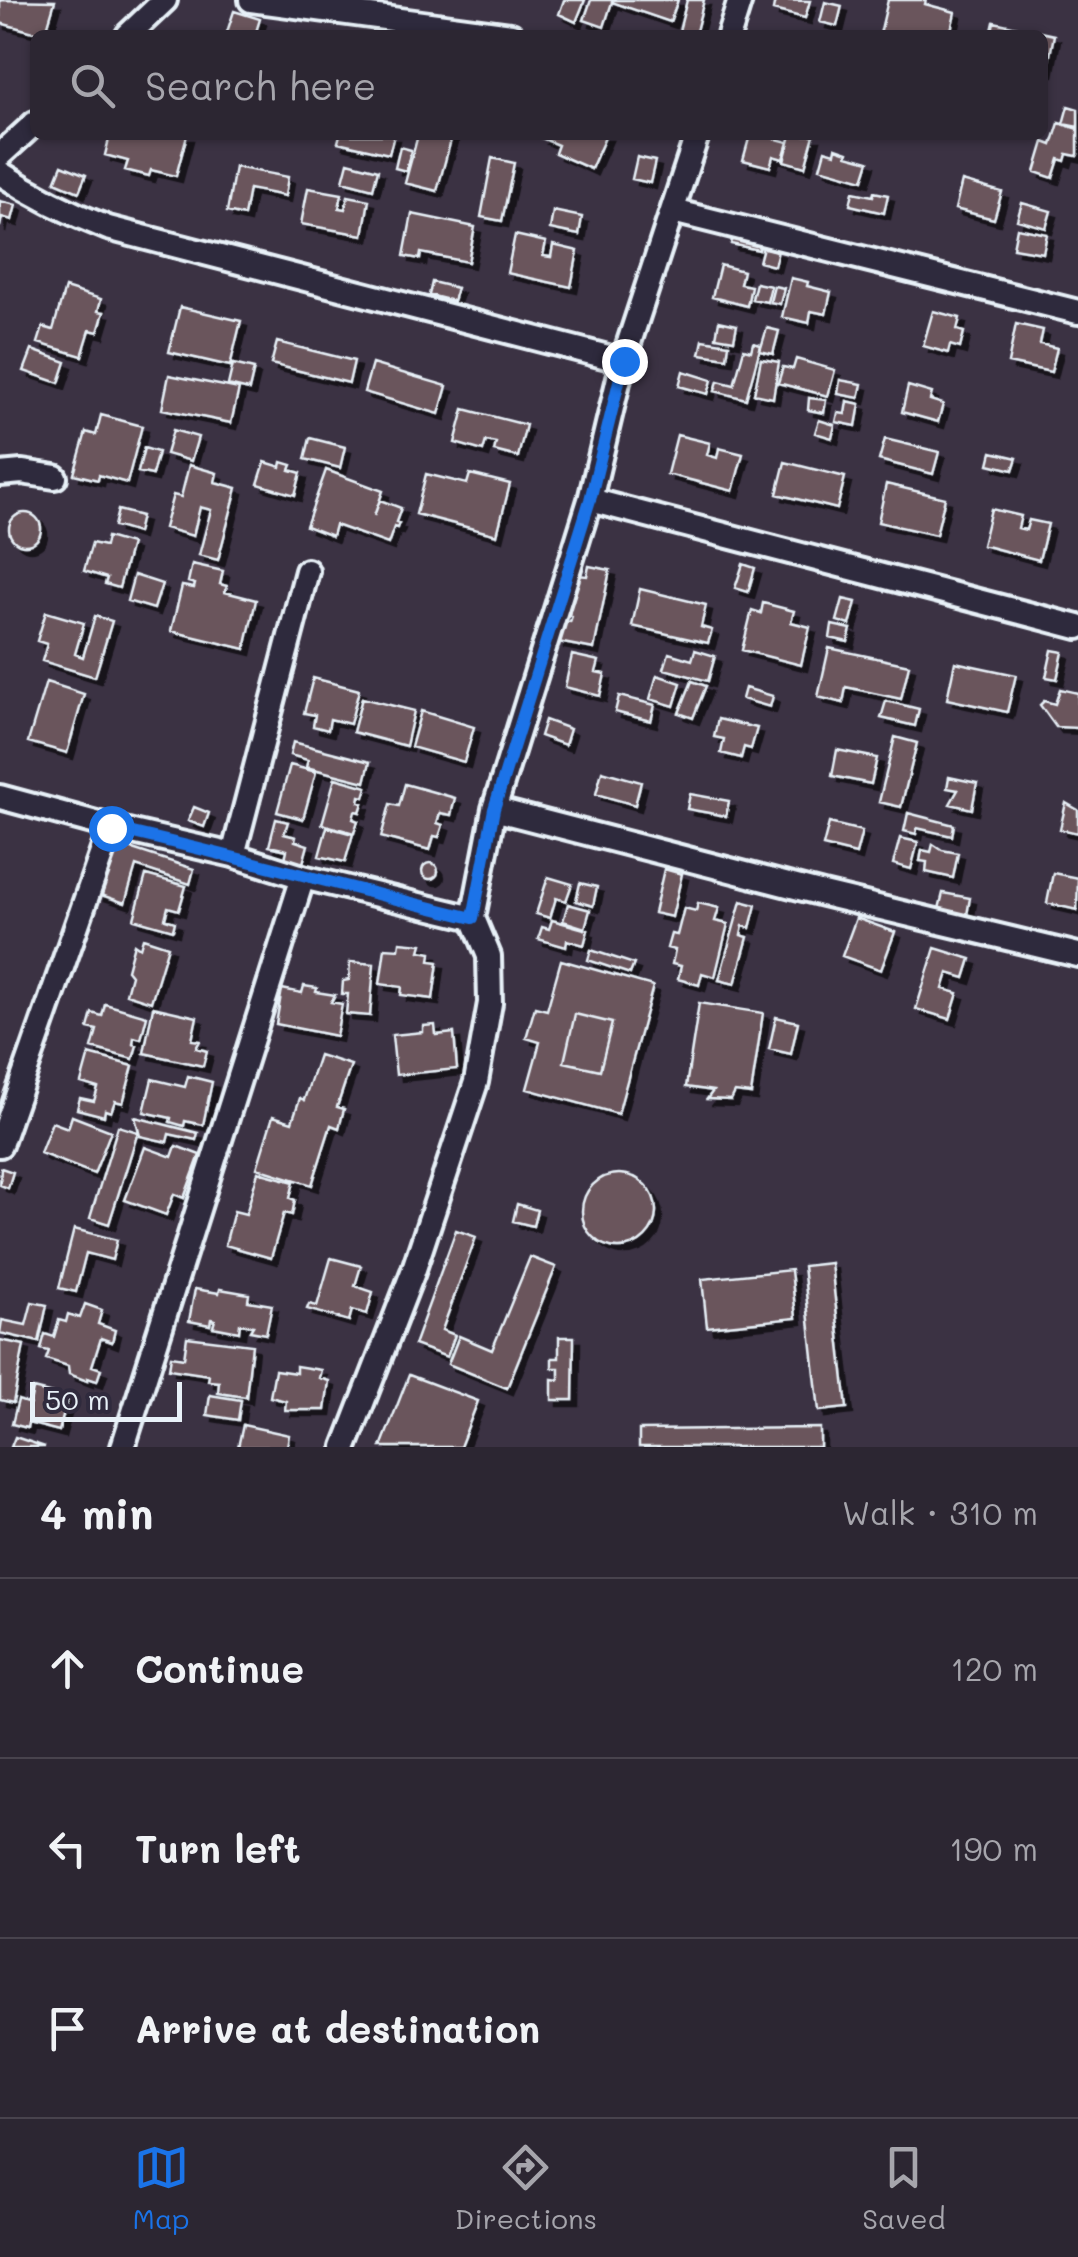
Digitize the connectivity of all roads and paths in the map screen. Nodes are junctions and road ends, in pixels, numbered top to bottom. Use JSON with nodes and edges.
{"nodes":[{"id":1,"x":164,"y":0,"type":"edge"},
{"id":2,"x":251,"y":0,"type":"edge"},
{"id":3,"x":740,"y":0,"type":"edge"},
{"id":4,"x":133,"y":30,"type":"edge"},
{"id":5,"x":474,"y":30,"type":"edge"},
{"id":6,"x":731,"y":30,"type":"edge"},
{"id":7,"x":30,"y":127,"type":"edge"},
{"id":8,"x":695,"y":140,"type":"edge"},
{"id":9,"x":0,"y":155,"type":"edge"},
{"id":10,"x":0,"y":173,"type":"edge"},
{"id":11,"x":673,"y":211,"type":"junction"},
{"id":12,"x":1078,"y":312,"type":"edge"},
{"id":13,"x":624,"y":361,"type":"junction"},
{"id":14,"x":0,"y":474,"type":"edge"},
{"id":15,"x":54,"y":477,"type":"dead end"},
{"id":16,"x":590,"y":500,"type":"junction"},
{"id":17,"x":307,"y":571,"type":"dead end"},
{"id":18,"x":1078,"y":627,"type":"edge"},
{"id":19,"x":0,"y":796,"type":"edge"},
{"id":20,"x":494,"y":809,"type":"junction"},
{"id":21,"x":111,"y":828,"type":"junction"},
{"id":22,"x":232,"y":855,"type":"junction"},
{"id":23,"x":303,"y":877,"type":"junction"},
{"id":24,"x":473,"y":918,"type":"junction"},
{"id":25,"x":1078,"y":955,"type":"edge"},
{"id":26,"x":0,"y":1145,"type":"edge"},
{"id":27,"x":123,"y":1447,"type":"edge"},
{"id":28,"x":346,"y":1447,"type":"edge"}],
"edges":[{"from":1,"to":4,"type":"street"},
{"from":2,"to":5,"type":"street"},
{"from":3,"to":6,"type":"street"},
{"from":7,"to":9,"type":"street"},
{"from":8,"to":11,"type":"street"},
{"from":10,"to":13,"type":"street"},
{"from":11,"to":12,"type":"street"},
{"from":11,"to":13,"type":"street"},
{"from":13,"to":16,"type":"street"},
{"from":14,"to":15,"type":"street"},
{"from":16,"to":18,"type":"street"},
{"from":16,"to":20,"type":"street"},
{"from":17,"to":22,"type":"street"},
{"from":19,"to":21,"type":"street"},
{"from":20,"to":24,"type":"street"},
{"from":20,"to":25,"type":"street"},
{"from":21,"to":22,"type":"street"},
{"from":21,"to":26,"type":"street"},
{"from":22,"to":23,"type":"street"},
{"from":23,"to":24,"type":"street"},
{"from":23,"to":27,"type":"street"},
{"from":24,"to":28,"type":"street"}]}
